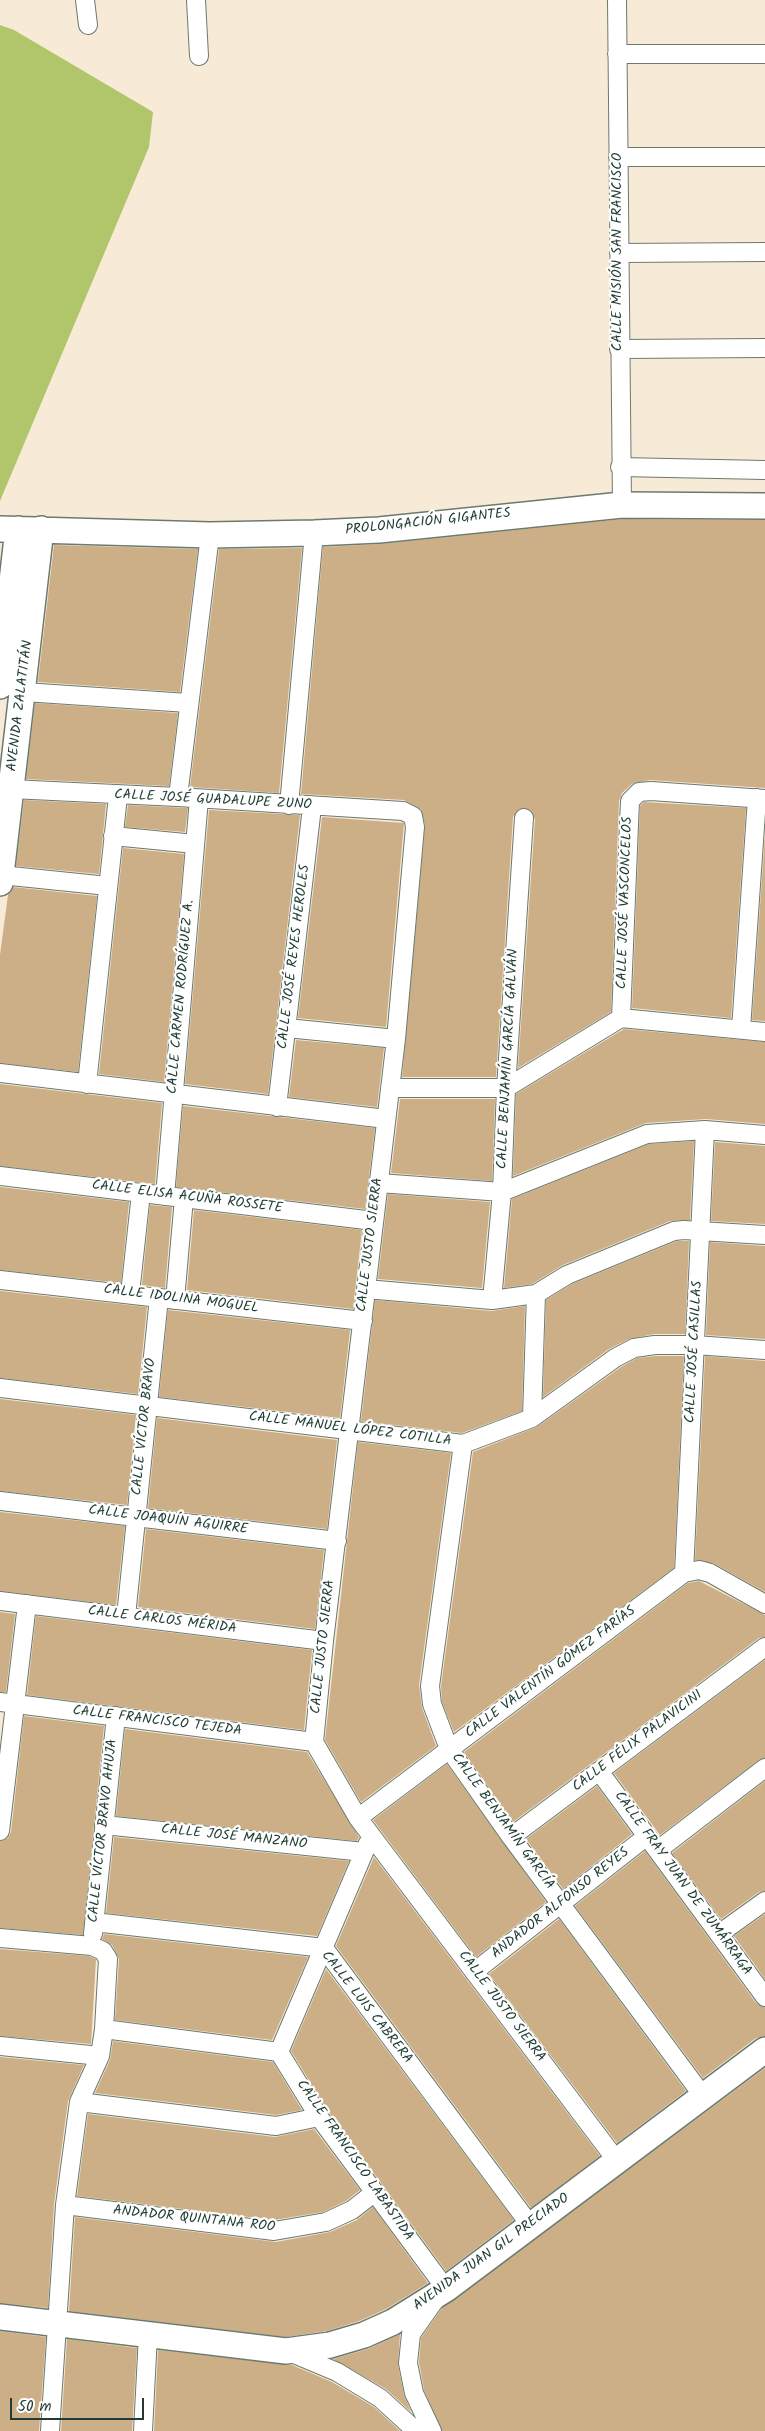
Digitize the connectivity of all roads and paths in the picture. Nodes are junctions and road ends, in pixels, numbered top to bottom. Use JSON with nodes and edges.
{"nodes":[{"id":1,"x":85,"y":0,"type":"edge"},
{"id":2,"x":196,"y":0,"type":"edge"},
{"id":3,"x":617,"y":0,"type":"edge"},
{"id":4,"x":88,"y":25,"type":"dead end"},
{"id":5,"x":617,"y":54,"type":"junction"},
{"id":6,"x":765,"y":54,"type":"edge"},
{"id":7,"x":199,"y":56,"type":"dead end"},
{"id":8,"x":618,"y":157,"type":"junction"},
{"id":9,"x":765,"y":157,"type":"edge"},
{"id":10,"x":765,"y":252,"type":"edge"},
{"id":11,"x":619,"y":253,"type":"junction"},
{"id":12,"x":765,"y":348,"type":"edge"},
{"id":13,"x":619,"y":349,"type":"junction"},
{"id":14,"x":620,"y":467,"type":"junction"},
{"id":15,"x":765,"y":470,"type":"edge"},
{"id":16,"x":622,"y":504,"type":"junction"},
{"id":17,"x":765,"y":506,"type":"edge"},
{"id":18,"x":20,"y":529,"type":"edge"},
{"id":19,"x":314,"y":532,"type":"junction"},
{"id":20,"x":210,"y":535,"type":"junction"},
{"id":21,"x":12,"y":689,"type":"edge"},
{"id":22,"x":188,"y":703,"type":"junction"},
{"id":23,"x":12,"y":789,"type":"junction"},
{"id":24,"x":118,"y":796,"type":"junction"},
{"id":25,"x":178,"y":797,"type":"junction"},
{"id":26,"x":761,"y":798,"type":"edge"},
{"id":27,"x":199,"y":799,"type":"junction"},
{"id":28,"x":289,"y":806,"type":"junction"},
{"id":29,"x":312,"y":807,"type":"junction"},
{"id":30,"x":413,"y":816,"type":"joint"},
{"id":31,"x":524,"y":818,"type":"dead end"},
{"id":32,"x":114,"y":836,"type":"junction"},
{"id":33,"x":196,"y":844,"type":"junction"},
{"id":34,"x":0,"y":879,"type":"edge"},
{"id":35,"x":108,"y":886,"type":"junction"},
{"id":36,"x":620,"y":1018,"type":"junction"},
{"id":37,"x":287,"y":1028,"type":"junction"},
{"id":38,"x":741,"y":1029,"type":"junction"},
{"id":39,"x":765,"y":1032,"type":"edge"},
{"id":40,"x":396,"y":1039,"type":"junction"},
{"id":41,"x":0,"y":1073,"type":"edge"},
{"id":42,"x":86,"y":1084,"type":"junction"},
{"id":43,"x":390,"y":1088,"type":"junction"},
{"id":44,"x":506,"y":1088,"type":"junction"},
{"id":45,"x":173,"y":1095,"type":"junction"},
{"id":46,"x":278,"y":1107,"type":"junction"},
{"id":47,"x":386,"y":1119,"type":"junction"},
{"id":48,"x":705,"y":1130,"type":"junction"},
{"id":49,"x":765,"y":1135,"type":"edge"},
{"id":50,"x":0,"y":1176,"type":"edge"},
{"id":51,"x":379,"y":1183,"type":"junction"},
{"id":52,"x":502,"y":1192,"type":"junction"},
{"id":53,"x":141,"y":1193,"type":"junction"},
{"id":54,"x":165,"y":1196,"type":"junction"},
{"id":55,"x":184,"y":1198,"type":"junction"},
{"id":56,"x":374,"y":1221,"type":"junction"},
{"id":57,"x":701,"y":1231,"type":"junction"},
{"id":58,"x":765,"y":1235,"type":"edge"},
{"id":59,"x":0,"y":1280,"type":"edge"},
{"id":60,"x":366,"y":1289,"type":"junction"},
{"id":61,"x":130,"y":1294,"type":"junction"},
{"id":62,"x":536,"y":1294,"type":"junction"},
{"id":63,"x":167,"y":1299,"type":"junction"},
{"id":64,"x":492,"y":1300,"type":"junction"},
{"id":65,"x":363,"y":1321,"type":"junction"},
{"id":66,"x":695,"y":1345,"type":"junction"},
{"id":67,"x":765,"y":1350,"type":"edge"},
{"id":68,"x":0,"y":1388,"type":"edge"},
{"id":69,"x":147,"y":1405,"type":"junction"},
{"id":70,"x":532,"y":1418,"type":"junction"},
{"id":71,"x":350,"y":1430,"type":"junction"},
{"id":72,"x":463,"y":1444,"type":"junction"},
{"id":73,"x":0,"y":1501,"type":"edge"},
{"id":74,"x":136,"y":1517,"type":"junction"},
{"id":75,"x":337,"y":1541,"type":"junction"},
{"id":76,"x":691,"y":1572,"type":"junction"},
{"id":77,"x":0,"y":1601,"type":"edge"},
{"id":78,"x":27,"y":1604,"type":"junction"},
{"id":79,"x":765,"y":1604,"type":"edge"},
{"id":80,"x":126,"y":1616,"type":"junction"},
{"id":81,"x":324,"y":1641,"type":"junction"},
{"id":82,"x":765,"y":1647,"type":"edge"},
{"id":83,"x":8,"y":1703,"type":"edge"},
{"id":84,"x":116,"y":1716,"type":"junction"},
{"id":85,"x":314,"y":1742,"type":"junction"},
{"id":86,"x":449,"y":1749,"type":"junction"},
{"id":87,"x":765,"y":1768,"type":"edge"},
{"id":88,"x":599,"y":1771,"type":"junction"},
{"id":89,"x":358,"y":1818,"type":"junction"},
{"id":90,"x":104,"y":1825,"type":"junction"},
{"id":91,"x":0,"y":1832,"type":"edge"},
{"id":92,"x":371,"y":1835,"type":"junction"},
{"id":93,"x":511,"y":1837,"type":"junction"},
{"id":94,"x":652,"y":1843,"type":"junction"},
{"id":95,"x":364,"y":1852,"type":"junction"},
{"id":96,"x":765,"y":1901,"type":"edge"},
{"id":97,"x":561,"y":1904,"type":"junction"},
{"id":98,"x":94,"y":1922,"type":"junction"},
{"id":99,"x":719,"y":1934,"type":"junction"},
{"id":100,"x":0,"y":1938,"type":"edge"},
{"id":101,"x":324,"y":1948,"type":"junction"},
{"id":102,"x":98,"y":1949,"type":"junction"},
{"id":103,"x":474,"y":1972,"type":"junction"},
{"id":104,"x":765,"y":1997,"type":"edge"},
{"id":105,"x":104,"y":2028,"type":"junction"},
{"id":106,"x":0,"y":2046,"type":"edge"},
{"id":107,"x":765,"y":2050,"type":"edge"},
{"id":108,"x":279,"y":2052,"type":"junction"},
{"id":109,"x":100,"y":2056,"type":"junction"},
{"id":110,"x":703,"y":2096,"type":"junction"},
{"id":111,"x":79,"y":2102,"type":"junction"},
{"id":112,"x":319,"y":2116,"type":"junction"},
{"id":113,"x":618,"y":2160,"type":"junction"},
{"id":114,"x":375,"y":2192,"type":"junction"},
{"id":115,"x":65,"y":2205,"type":"junction"},
{"id":116,"x":531,"y":2226,"type":"junction"},
{"id":117,"x":442,"y":2292,"type":"junction"},
{"id":118,"x":0,"y":2317,"type":"edge"},
{"id":119,"x":58,"y":2323,"type":"junction"},
{"id":120,"x":148,"y":2335,"type":"junction"},
{"id":121,"x":286,"y":2351,"type":"junction"},
{"id":122,"x":50,"y":2431,"type":"edge"},
{"id":123,"x":144,"y":2431,"type":"edge"},
{"id":124,"x":416,"y":2431,"type":"edge"},
{"id":125,"x":432,"y":2431,"type":"edge"}],
"edges":[{"from":1,"to":4,"type":"street"},
{"from":2,"to":7,"type":"street"},
{"from":3,"to":5,"type":"street","name":"CALLE MISIÓN SAN FRANCISCO"},
{"from":5,"to":6,"type":"street"},
{"from":5,"to":8,"type":"street","name":"CALLE MISIÓN SAN FRANCISCO"},
{"from":8,"to":9,"type":"street"},
{"from":8,"to":11,"type":"street","name":"CALLE MISIÓN SAN FRANCISCO"},
{"from":10,"to":11,"type":"street"},
{"from":11,"to":13,"type":"street","name":"CALLE MISIÓN SAN FRANCISCO"},
{"from":12,"to":13,"type":"street"},
{"from":13,"to":14,"type":"street","name":"CALLE MISIÓN SAN FRANCISCO"},
{"from":14,"to":15,"type":"street"},
{"from":14,"to":16,"type":"street","name":"CALLE MISIÓN SAN FRANCISCO"},
{"from":16,"to":17,"type":"street","name":"PROLONGACIÓN GIGANTES"},
{"from":16,"to":19,"type":"street","name":"PROLONGACIÓN GIGANTES"},
{"from":18,"to":20,"type":"street","name":"PROLONGACIÓN GIGANTES"},
{"from":18,"to":21,"type":"street","name":"AVENIDA ZALATITÁN"},
{"from":19,"to":20,"type":"street","name":"PROLONGACIÓN GIGANTES"},
{"from":19,"to":28,"type":"street"},
{"from":20,"to":22,"type":"street"},
{"from":21,"to":22,"type":"street"},
{"from":21,"to":23,"type":"street","name":"AVENIDA ZALATITÁN"},
{"from":22,"to":25,"type":"street"},
{"from":23,"to":24,"type":"street","name":"CALLE JOSÉ GUADALUPE ZUNO"},
{"from":23,"to":34,"type":"street","name":"AVENIDA ZALATITÁN"},
{"from":24,"to":25,"type":"street","name":"CALLE JOSÉ GUADALUPE ZUNO"},
{"from":24,"to":32,"type":"street"},
{"from":25,"to":27,"type":"street","name":"CALLE JOSÉ GUADALUPE ZUNO"},
{"from":26,"to":36,"type":"street","name":"CALLE JOSÉ VASCONCELOS"},
{"from":26,"to":38,"type":"street"},
{"from":27,"to":28,"type":"street","name":"CALLE JOSÉ GUADALUPE ZUNO"},
{"from":27,"to":33,"type":"street","name":"CALLE CARMEN RODRÍGUEZ A."},
{"from":28,"to":29,"type":"street","name":"CALLE JOSÉ GUADALUPE ZUNO"},
{"from":29,"to":30,"type":"street","name":"CALLE JOSÉ GUADALUPE ZUNO"},
{"from":29,"to":37,"type":"street","name":"CALLE JOSÉ REYES HEROLES"},
{"from":30,"to":40,"type":"street","name":"CALLE JUSTO SIERRA"},
{"from":31,"to":44,"type":"street","name":"CALLE BENJAMÍN GARCÍA GALVÁN"},
{"from":32,"to":33,"type":"street"},
{"from":32,"to":35,"type":"street"},
{"from":33,"to":45,"type":"street","name":"CALLE CARMEN RODRÍGUEZ A."},
{"from":34,"to":35,"type":"street"},
{"from":35,"to":42,"type":"street"},
{"from":36,"to":38,"type":"street"},
{"from":36,"to":44,"type":"street"},
{"from":37,"to":40,"type":"street"},
{"from":37,"to":46,"type":"street","name":"CALLE JOSÉ REYES HEROLES"},
{"from":38,"to":39,"type":"street"},
{"from":40,"to":43,"type":"street","name":"CALLE JUSTO SIERRA"},
{"from":41,"to":42,"type":"street"},
{"from":42,"to":45,"type":"street"},
{"from":43,"to":44,"type":"street"},
{"from":43,"to":47,"type":"street","name":"CALLE JUSTO SIERRA"},
{"from":44,"to":52,"type":"street","name":"CALLE BENJAMÍN GARCÍA GALVÁN"},
{"from":45,"to":46,"type":"street"},
{"from":45,"to":54,"type":"street","name":"CALLE CARMEN RODRÍGUEZ A."},
{"from":46,"to":47,"type":"street"},
{"from":47,"to":51,"type":"street","name":"CALLE JUSTO SIERRA"},
{"from":48,"to":49,"type":"street"},
{"from":48,"to":52,"type":"street"},
{"from":48,"to":57,"type":"street","name":"CALLE JOSÉ CASILLAS"},
{"from":50,"to":53,"type":"street","name":"CALLE ELISA ACUÑA ROSSETE"},
{"from":51,"to":52,"type":"street"},
{"from":51,"to":56,"type":"street","name":"CALLE JUSTO SIERRA"},
{"from":52,"to":64,"type":"street","name":"CALLE BENJAMÍN GARCÍA GALVÁN"},
{"from":53,"to":54,"type":"street","name":"CALLE ELISA ACUÑA ROSSETE"},
{"from":53,"to":61,"type":"street"},
{"from":54,"to":55,"type":"street","name":"CALLE ELISA ACUÑA ROSSETE"},
{"from":55,"to":56,"type":"street","name":"CALLE ELISA ACUÑA ROSSETE"},
{"from":55,"to":63,"type":"street","name":"CALLE VÍCTOR BRAVO"},
{"from":56,"to":60,"type":"street","name":"CALLE JUSTO SIERRA"},
{"from":57,"to":58,"type":"street"},
{"from":57,"to":62,"type":"street"},
{"from":57,"to":66,"type":"street","name":"CALLE JOSÉ CASILLAS"},
{"from":59,"to":61,"type":"street","name":"CALLE IDOLINA MOGUEL"},
{"from":60,"to":64,"type":"street"},
{"from":60,"to":65,"type":"street","name":"CALLE JUSTO SIERRA"},
{"from":61,"to":63,"type":"street","name":"CALLE IDOLINA MOGUEL"},
{"from":62,"to":64,"type":"street"},
{"from":62,"to":70,"type":"street"},
{"from":63,"to":65,"type":"street","name":"CALLE IDOLINA MOGUEL"},
{"from":63,"to":69,"type":"street","name":"CALLE VÍCTOR BRAVO"},
{"from":65,"to":71,"type":"street","name":"CALLE JUSTO SIERRA"},
{"from":66,"to":67,"type":"street","name":"CALLE MANUEL LÓPEZ COTILLA"},
{"from":66,"to":70,"type":"street","name":"CALLE MANUEL LÓPEZ COTILLA"},
{"from":66,"to":76,"type":"street","name":"CALLE JOSÉ CASILLAS"},
{"from":68,"to":69,"type":"street","name":"CALLE MANUEL LÓPEZ COTILLA"},
{"from":69,"to":71,"type":"street","name":"CALLE MANUEL LÓPEZ COTILLA"},
{"from":69,"to":74,"type":"street","name":"CALLE VÍCTOR BRAVO"},
{"from":70,"to":72,"type":"street","name":"CALLE MANUEL LÓPEZ COTILLA"},
{"from":71,"to":72,"type":"street","name":"CALLE MANUEL LÓPEZ COTILLA"},
{"from":71,"to":75,"type":"street","name":"CALLE JUSTO SIERRA"},
{"from":72,"to":86,"type":"street","name":"CALLE BENJAMÍN GARCÍA"},
{"from":73,"to":74,"type":"street","name":"CALLE JOAQUÍN AGUIRRE"},
{"from":74,"to":75,"type":"street","name":"CALLE JOAQUÍN AGUIRRE"},
{"from":74,"to":80,"type":"street","name":"CALLE VÍCTOR BRAVO"},
{"from":75,"to":81,"type":"street","name":"CALLE JUSTO SIERRA"},
{"from":76,"to":79,"type":"street"},
{"from":76,"to":86,"type":"street","name":"CALLE VALENTÍN GÓMEZ FARÍAS"},
{"from":77,"to":78,"type":"street","name":"CALLE CARLOS MÉRIDA"},
{"from":78,"to":80,"type":"street","name":"CALLE CARLOS MÉRIDA"},
{"from":78,"to":83,"type":"street"},
{"from":80,"to":81,"type":"street","name":"CALLE CARLOS MÉRIDA"},
{"from":81,"to":85,"type":"street","name":"CALLE JUSTO SIERRA"},
{"from":82,"to":88,"type":"street","name":"CALLE FÉLIX PALAVICINI"},
{"from":83,"to":84,"type":"street","name":"CALLE FRANCISCO TEJEDA"},
{"from":83,"to":91,"type":"street"},
{"from":84,"to":85,"type":"street","name":"CALLE FRANCISCO TEJEDA"},
{"from":84,"to":90,"type":"street","name":"CALLE VÍCTOR BRAVO AHUJA"},
{"from":85,"to":89,"type":"street","name":"CALLE JUSTO SIERRA"},
{"from":86,"to":89,"type":"street","name":"CALLE VALENTÍN GÓMEZ FARÍAS"},
{"from":86,"to":93,"type":"street","name":"CALLE BENJAMÍN GARCÍA"},
{"from":87,"to":94,"type":"street","name":"ANDADOR ALFONSO REYES"},
{"from":88,"to":93,"type":"street","name":"CALLE FÉLIX PALAVICINI"},
{"from":88,"to":94,"type":"street","name":"CALLE FRAY JUAN DE ZUMÁRRAGA"},
{"from":89,"to":92,"type":"street","name":"CALLE JUSTO SIERRA"},
{"from":90,"to":95,"type":"street","name":"CALLE JOSÉ MANZANO"},
{"from":90,"to":98,"type":"street","name":"CALLE VÍCTOR BRAVO AHUJA"},
{"from":92,"to":95,"type":"street"},
{"from":92,"to":103,"type":"street","name":"CALLE JUSTO SIERRA"},
{"from":93,"to":97,"type":"street","name":"CALLE BENJAMÍN GARCÍA"},
{"from":94,"to":97,"type":"street","name":"ANDADOR ALFONSO REYES"},
{"from":94,"to":99,"type":"street","name":"CALLE FRAY JUAN DE ZUMÁRRAGA"},
{"from":95,"to":101,"type":"street"},
{"from":96,"to":99,"type":"street"},
{"from":97,"to":103,"type":"street","name":"ANDADOR ALFONSO REYES"},
{"from":97,"to":110,"type":"street","name":"CALLE BENJAMÍN GARCÍA"},
{"from":98,"to":101,"type":"street","name":"CALLE LUIS CABRERA"},
{"from":98,"to":102,"type":"street","name":"CALLE VÍCTOR BRAVO AHUJA"},
{"from":99,"to":104,"type":"street","name":"CALLE FRAY JUAN DE ZUMÁRRAGA"},
{"from":100,"to":102,"type":"street"},
{"from":101,"to":108,"type":"street"},
{"from":101,"to":116,"type":"street","name":"CALLE LUIS CABRERA"},
{"from":102,"to":105,"type":"street","name":"CALLE VÍCTOR BRAVO AHUJA"},
{"from":103,"to":113,"type":"street","name":"CALLE JUSTO SIERRA"},
{"from":105,"to":108,"type":"street"},
{"from":105,"to":109,"type":"street","name":"CALLE VÍCTOR BRAVO AHUJA"},
{"from":106,"to":109,"type":"street"},
{"from":107,"to":110,"type":"street","name":"AVENIDA JUAN GIL PRECIADO"},
{"from":108,"to":112,"type":"street","name":"CALLE FRANCISCO LABASTIDA"},
{"from":109,"to":111,"type":"street","name":"CALLE VÍCTOR BRAVO AHUJA"},
{"from":110,"to":113,"type":"street","name":"AVENIDA JUAN GIL PRECIADO"},
{"from":111,"to":112,"type":"street"},
{"from":111,"to":115,"type":"street","name":"CALLE VÍCTOR BRAVO AHUJA"},
{"from":112,"to":114,"type":"street","name":"CALLE FRANCISCO LABASTIDA"},
{"from":113,"to":116,"type":"street","name":"AVENIDA JUAN GIL PRECIADO"},
{"from":114,"to":115,"type":"street","name":"ANDADOR QUINTANA ROO"},
{"from":114,"to":117,"type":"street","name":"CALLE FRANCISCO LABASTIDA"},
{"from":115,"to":119,"type":"street","name":"CALLE VÍCTOR BRAVO AHUJA"},
{"from":116,"to":117,"type":"street","name":"AVENIDA JUAN GIL PRECIADO"},
{"from":117,"to":121,"type":"street","name":"AVENIDA JUAN GIL PRECIADO"},
{"from":117,"to":125,"type":"street"},
{"from":118,"to":119,"type":"street","name":"AVENIDA JUAN GIL PRECIADO"},
{"from":119,"to":120,"type":"street","name":"AVENIDA JUAN GIL PRECIADO"},
{"from":119,"to":122,"type":"street","name":"CALLE VÍCTOR BRAVO AHUJA"},
{"from":120,"to":121,"type":"street","name":"AVENIDA JUAN GIL PRECIADO"},
{"from":120,"to":123,"type":"street"},
{"from":121,"to":124,"type":"street"}]}
